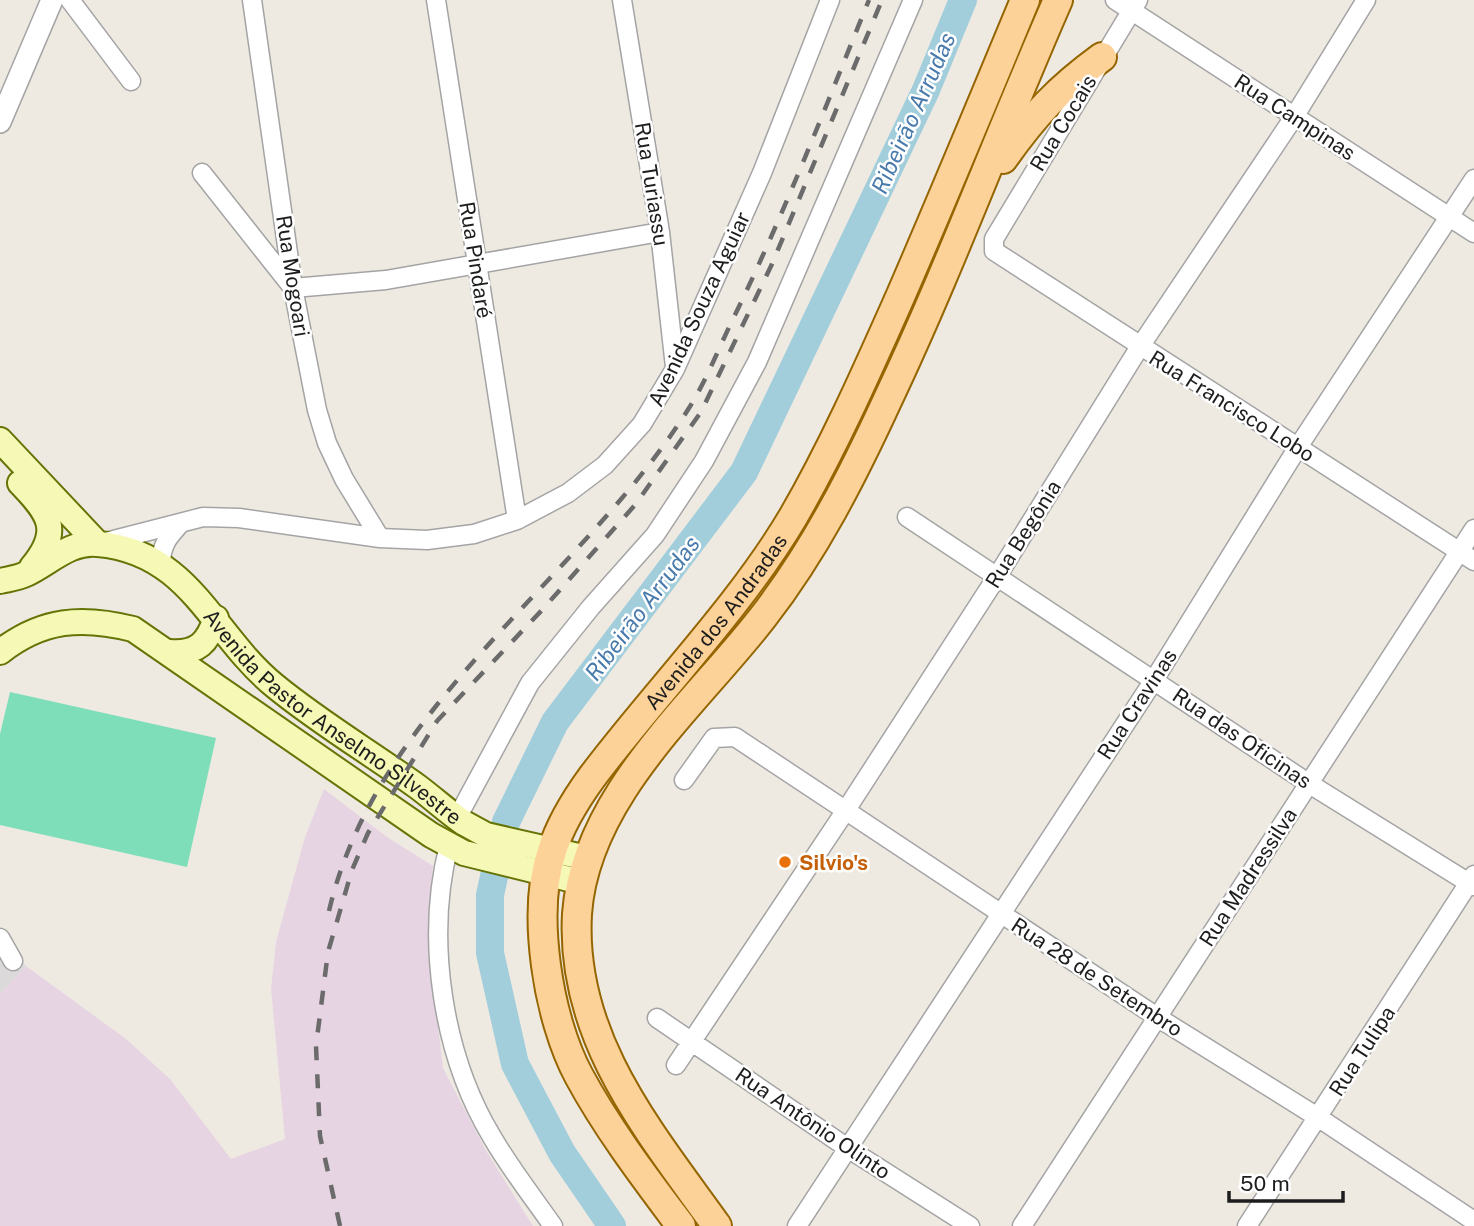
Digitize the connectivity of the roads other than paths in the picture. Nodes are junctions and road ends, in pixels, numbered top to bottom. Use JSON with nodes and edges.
{"nodes":[{"id":1,"x":52,"y":0,"type":"edge"},
{"id":2,"x":70,"y":0,"type":"edge"},
{"id":3,"x":252,"y":0,"type":"edge"},
{"id":4,"x":436,"y":0,"type":"edge"},
{"id":5,"x":622,"y":0,"type":"edge"},
{"id":6,"x":830,"y":0,"type":"edge"},
{"id":7,"x":913,"y":0,"type":"edge"},
{"id":8,"x":1025,"y":0,"type":"edge"},
{"id":9,"x":1058,"y":0,"type":"edge"},
{"id":10,"x":1115,"y":0,"type":"edge"},
{"id":11,"x":1366,"y":0,"type":"edge"},
{"id":12,"x":1135,"y":5,"type":"edge"},
{"id":13,"x":1102,"y":57,"type":"junction"},
{"id":14,"x":131,"y":81,"type":"dead end"},
{"id":15,"x":1294,"y":117,"type":"junction"},
{"id":16,"x":0,"y":122,"type":"edge"},
{"id":17,"x":201,"y":173,"type":"dead end"},
{"id":18,"x":1474,"y":179,"type":"edge"},
{"id":19,"x":977,"y":196,"type":"junction"},
{"id":20,"x":1449,"y":217,"type":"junction"},
{"id":21,"x":660,"y":232,"type":"junction"},
{"id":22,"x":1474,"y":233,"type":"edge"},
{"id":23,"x":993,"y":248,"type":"joint"},
{"id":24,"x":477,"y":264,"type":"junction"},
{"id":25,"x":293,"y":288,"type":"junction"},
{"id":26,"x":1139,"y":348,"type":"junction"},
{"id":27,"x":675,"y":369,"type":"junction"},
{"id":28,"x":0,"y":440,"type":"edge"},
{"id":29,"x":1298,"y":447,"type":"junction"},
{"id":30,"x":0,"y":462,"type":"edge"},
{"id":31,"x":907,"y":517,"type":"dead end"},
{"id":32,"x":517,"y":520,"type":"junction"},
{"id":33,"x":181,"y":523,"type":"junction"},
{"id":34,"x":1474,"y":529,"type":"edge"},
{"id":35,"x":380,"y":538,"type":"junction"},
{"id":36,"x":98,"y":544,"type":"junction"},
{"id":37,"x":1467,"y":556,"type":"edge"},
{"id":38,"x":162,"y":564,"type":"junction"},
{"id":39,"x":25,"y":574,"type":"junction"},
{"id":40,"x":998,"y":575,"type":"junction"},
{"id":41,"x":0,"y":581,"type":"edge"},
{"id":42,"x":216,"y":618,"type":"junction"},
{"id":43,"x":0,"y":652,"type":"edge"},
{"id":44,"x":170,"y":652,"type":"junction"},
{"id":45,"x":1154,"y":680,"type":"junction"},
{"id":46,"x":684,"y":780,"type":"dead end"},
{"id":47,"x":1308,"y":783,"type":"junction"},
{"id":48,"x":846,"y":810,"type":"junction"},
{"id":49,"x":461,"y":837,"type":"junction"},
{"id":50,"x":542,"y":861,"type":"junction"},
{"id":51,"x":584,"y":870,"type":"junction"},
{"id":52,"x":1472,"y":881,"type":"edge"},
{"id":53,"x":1001,"y":913,"type":"junction"},
{"id":54,"x":0,"y":938,"type":"edge"},
{"id":55,"x":13,"y":961,"type":"dead end"},
{"id":56,"x":1157,"y":1017,"type":"junction"},
{"id":57,"x":657,"y":1018,"type":"dead end"},
{"id":58,"x":691,"y":1040,"type":"junction"},
{"id":59,"x":676,"y":1065,"type":"dead end"},
{"id":60,"x":1319,"y":1118,"type":"junction"},
{"id":61,"x":849,"y":1149,"type":"junction"},
{"id":62,"x":1474,"y":1221,"type":"edge"},
{"id":63,"x":552,"y":1226,"type":"edge"},
{"id":64,"x":681,"y":1226,"type":"edge"},
{"id":65,"x":717,"y":1226,"type":"edge"},
{"id":66,"x":797,"y":1226,"type":"edge"},
{"id":67,"x":970,"y":1226,"type":"edge"},
{"id":68,"x":1022,"y":1226,"type":"edge"},
{"id":69,"x":1247,"y":1226,"type":"edge"}],
"edges":[{"from":1,"to":16,"type":"street"},
{"from":2,"to":14,"type":"street"},
{"from":3,"to":25,"type":"street","name":"Rua Mogoari"},
{"from":4,"to":24,"type":"street","name":"Rua Pindaré"},
{"from":5,"to":21,"type":"street","name":"Rua Turiassu"},
{"from":6,"to":27,"type":"street","name":"Avenida Souza Aguiar"},
{"from":7,"to":49,"type":"street"},
{"from":8,"to":50,"type":"main road","name":"Avenida dos Andradas"},
{"from":9,"to":19,"type":"main road","name":"Avenida dos Andradas"},
{"from":10,"to":12,"type":"street","name":"Rua Campinas"},
{"from":11,"to":15,"type":"street","name":"Rua Begônia"},
{"from":12,"to":13,"type":"street","name":"Rua Cocais"},
{"from":12,"to":15,"type":"street","name":"Rua Campinas"},
{"from":13,"to":19,"type":"main road"},
{"from":13,"to":23,"type":"street","name":"Rua Cocais"},
{"from":15,"to":20,"type":"street","name":"Rua Campinas"},
{"from":15,"to":26,"type":"street","name":"Rua Begônia"},
{"from":17,"to":25,"type":"street"},
{"from":18,"to":20,"type":"street","name":"Rua Cravinas"},
{"from":19,"to":51,"type":"main road","name":"Avenida dos Andradas"},
{"from":20,"to":22,"type":"street","name":"Rua Campinas"},
{"from":20,"to":29,"type":"street","name":"Rua Cravinas"},
{"from":21,"to":24,"type":"street"},
{"from":21,"to":27,"type":"street","name":"Rua Turiassu"},
{"from":23,"to":26,"type":"street","name":"Rua Francisco Lobo"},
{"from":24,"to":25,"type":"street"},
{"from":24,"to":32,"type":"street","name":"Rua Pindaré"},
{"from":25,"to":35,"type":"street","name":"Rua Mogoari"},
{"from":26,"to":29,"type":"street","name":"Rua Francisco Lobo"},
{"from":26,"to":40,"type":"street","name":"Rua Begônia"},
{"from":27,"to":32,"type":"street","name":"Avenida Souza Aguiar"},
{"from":28,"to":36,"type":"main road"},
{"from":29,"to":37,"type":"street","name":"Rua Francisco Lobo"},
{"from":29,"to":45,"type":"street","name":"Rua Cravinas"},
{"from":30,"to":39,"type":"main road"},
{"from":31,"to":40,"type":"street","name":"Rua das Oficinas"},
{"from":32,"to":35,"type":"street","name":"Avenida Souza Aguiar"},
{"from":33,"to":35,"type":"street","name":"Avenida Souza Aguiar"},
{"from":33,"to":36,"type":"street","name":"Avenida Souza Aguiar"},
{"from":33,"to":38,"type":"street"},
{"from":34,"to":37,"type":"street","name":"Rua Madressilva"},
{"from":36,"to":38,"type":"main road","name":"Avenida Pastor Anselmo Silvestre"},
{"from":36,"to":39,"type":"main road"},
{"from":37,"to":47,"type":"street","name":"Rua Madressilva"},
{"from":38,"to":42,"type":"main road","name":"Avenida Pastor Anselmo Silvestre"},
{"from":39,"to":41,"type":"main road"},
{"from":40,"to":45,"type":"street","name":"Rua das Oficinas"},
{"from":40,"to":48,"type":"street","name":"Rua Begônia"},
{"from":42,"to":44,"type":"main road"},
{"from":42,"to":49,"type":"main road","name":"Avenida Pastor Anselmo Silvestre"},
{"from":43,"to":44,"type":"main road","name":"Avenida Pastor Anselmo Silvestre"},
{"from":44,"to":49,"type":"main road","name":"Avenida Pastor Anselmo Silvestre"},
{"from":45,"to":47,"type":"street","name":"Rua das Oficinas"},
{"from":45,"to":53,"type":"street","name":"Rua Cravinas"},
{"from":46,"to":48,"type":"street","name":"Rua 28 de Setembro"},
{"from":47,"to":52,"type":"street","name":"Rua das Oficinas"},
{"from":47,"to":56,"type":"street","name":"Rua Madressilva"},
{"from":48,"to":53,"type":"street","name":"Rua 28 de Setembro"},
{"from":48,"to":58,"type":"street","name":"Rua Begônia"},
{"from":49,"to":50,"type":"main road","name":"Avenida Pastor Anselmo Silvestre"},
{"from":49,"to":63,"type":"street"},
{"from":50,"to":51,"type":"main road","name":"Avenida Pastor Anselmo Silvestre"},
{"from":50,"to":64,"type":"main road","name":"Avenida dos Andradas"},
{"from":51,"to":65,"type":"main road","name":"Avenida dos Andradas"},
{"from":52,"to":60,"type":"street","name":"Rua Tulipa"},
{"from":53,"to":56,"type":"street","name":"Rua 28 de Setembro"},
{"from":53,"to":61,"type":"street","name":"Rua Cravinas"},
{"from":54,"to":55,"type":"street"},
{"from":56,"to":60,"type":"street","name":"Rua 28 de Setembro"},
{"from":56,"to":68,"type":"street","name":"Rua Madressilva"},
{"from":57,"to":58,"type":"street","name":"Rua Antônio Olinto"},
{"from":58,"to":59,"type":"street","name":"Rua Begônia"},
{"from":58,"to":61,"type":"street","name":"Rua Antônio Olinto"},
{"from":60,"to":62,"type":"street","name":"Rua 28 de Setembro"},
{"from":60,"to":69,"type":"street","name":"Rua Tulipa"},
{"from":61,"to":66,"type":"street","name":"Rua Cravinas"},
{"from":61,"to":67,"type":"street","name":"Rua Antônio Olinto"}]}
